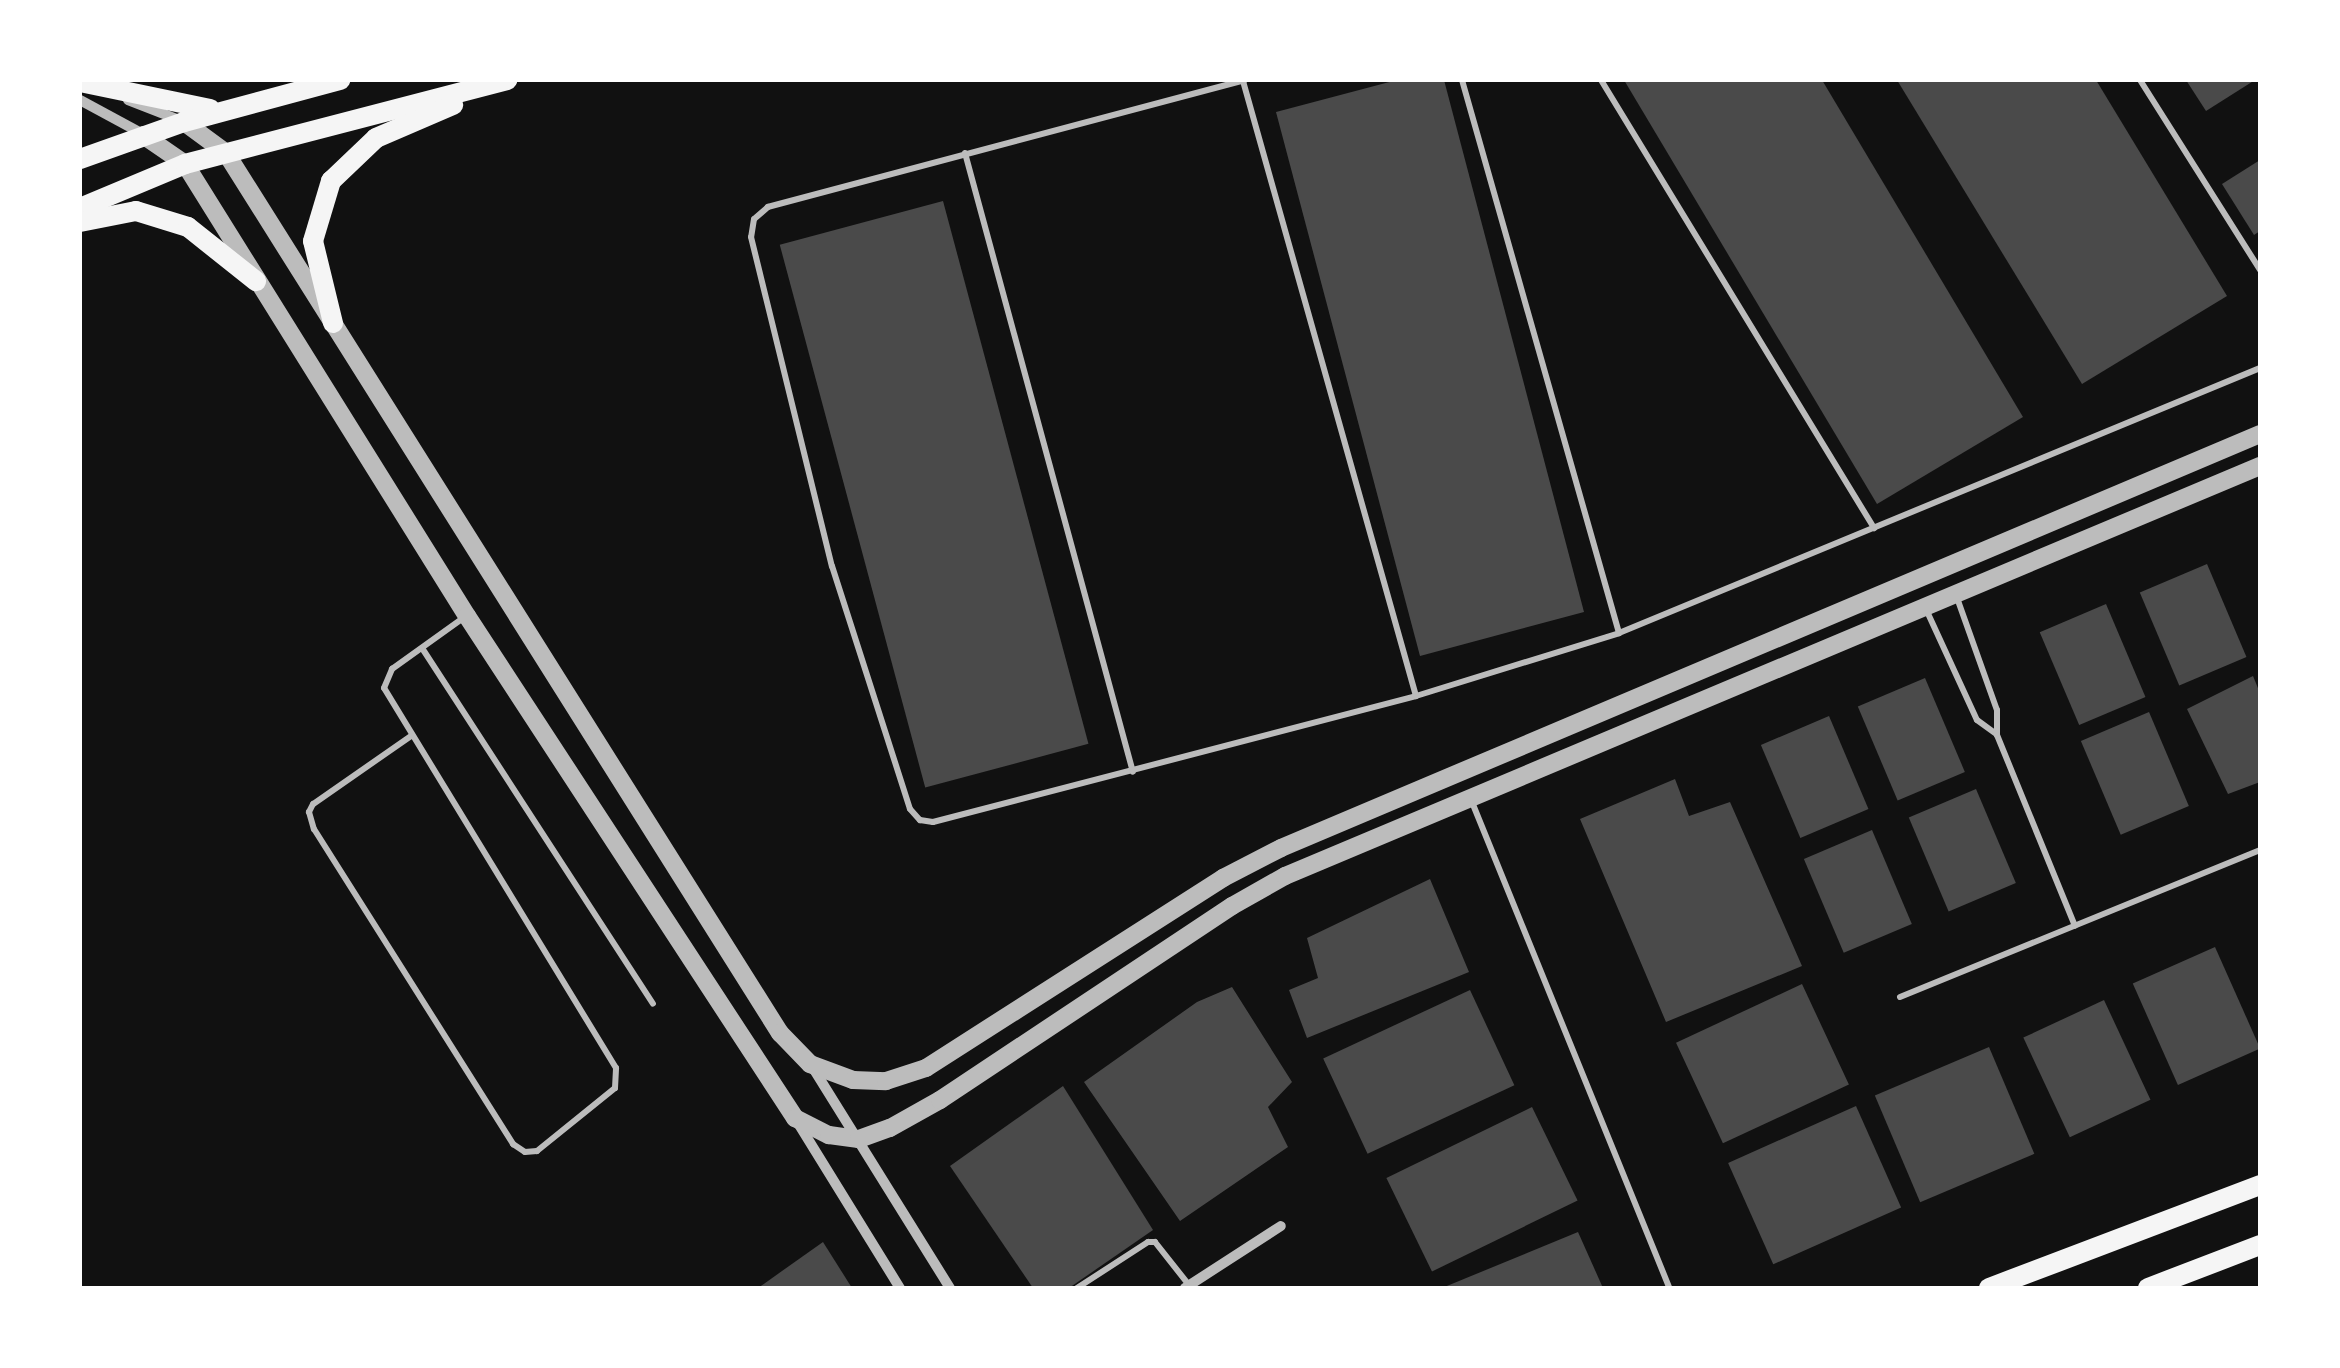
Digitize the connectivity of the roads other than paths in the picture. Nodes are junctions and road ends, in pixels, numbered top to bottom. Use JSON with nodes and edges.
{"nodes":[{"id":1,"x":340,"y":80,"type":"edge"},
{"id":2,"x":508,"y":80,"type":"edge"},
{"id":3,"x":1244,"y":80,"type":"edge"},
{"id":4,"x":1462,"y":80,"type":"edge"},
{"id":5,"x":1601,"y":80,"type":"edge"},
{"id":6,"x":2140,"y":80,"type":"edge"},
{"id":7,"x":80,"y":82,"type":"edge"},
{"id":8,"x":80,"y":100,"type":"edge"},
{"id":9,"x":223,"y":110,"type":"junction"},
{"id":10,"x":184,"y":122,"type":"junction"},
{"id":11,"x":144,"y":135,"type":"junction"},
{"id":12,"x":226,"y":153,"type":"junction"},
{"id":13,"x":965,"y":153,"type":"junction"},
{"id":14,"x":80,"y":159,"type":"edge"},
{"id":15,"x":185,"y":164,"type":"junction"},
{"id":16,"x":80,"y":208,"type":"edge"},
{"id":17,"x":80,"y":222,"type":"edge"},
{"id":18,"x":2260,"y":270,"type":"edge"},
{"id":19,"x":256,"y":281,"type":"junction"},
{"id":20,"x":334,"y":324,"type":"junction"},
{"id":21,"x":2260,"y":368,"type":"edge"},
{"id":22,"x":2260,"y":434,"type":"edge"},
{"id":23,"x":2260,"y":466,"type":"edge"},
{"id":24,"x":1874,"y":528,"type":"junction"},
{"id":25,"x":1955,"y":592,"type":"junction"},
{"id":26,"x":1924,"y":605,"type":"junction"},
{"id":27,"x":467,"y":616,"type":"junction"},
{"id":28,"x":1619,"y":632,"type":"junction"},
{"id":29,"x":422,"y":648,"type":"junction"},
{"id":30,"x":1416,"y":696,"type":"junction"},
{"id":31,"x":1997,"y":735,"type":"junction"},
{"id":32,"x":411,"y":736,"type":"junction"},
{"id":33,"x":1133,"y":772,"type":"junction"},
{"id":34,"x":1471,"y":797,"type":"junction"},
{"id":35,"x":2260,"y":850,"type":"edge"},
{"id":36,"x":2075,"y":926,"type":"junction"},
{"id":37,"x":1900,"y":997,"type":"dead end"},
{"id":38,"x":653,"y":1004,"type":"dead end"},
{"id":39,"x":810,"y":1064,"type":"junction"},
{"id":40,"x":795,"y":1118,"type":"junction"},
{"id":41,"x":859,"y":1139,"type":"junction"},
{"id":42,"x":2260,"y":1185,"type":"edge"},
{"id":43,"x":1281,"y":1226,"type":"dead end"},
{"id":44,"x":2260,"y":1246,"type":"edge"},
{"id":45,"x":1187,"y":1286,"type":"edge"},
{"id":46,"x":1669,"y":1287,"type":"edge"},
{"id":47,"x":900,"y":1288,"type":"edge"},
{"id":48,"x":950,"y":1288,"type":"edge"},
{"id":49,"x":1077,"y":1288,"type":"edge"},
{"id":50,"x":1990,"y":1288,"type":"edge"},
{"id":51,"x":2148,"y":1288,"type":"edge"}],
"edges":[{"from":1,"to":9,"type":"main road"},
{"from":2,"to":12,"type":"main road"},
{"from":2,"to":20,"type":"main road"},
{"from":3,"to":13,"type":"lane"},
{"from":3,"to":30,"type":"lane"},
{"from":4,"to":28,"type":"lane"},
{"from":5,"to":24,"type":"lane"},
{"from":6,"to":18,"type":"lane"},
{"from":7,"to":9,"type":"main road"},
{"from":7,"to":10,"type":"street"},
{"from":8,"to":11,"type":"street"},
{"from":9,"to":10,"type":"main road"},
{"from":10,"to":11,"type":"main road"},
{"from":10,"to":12,"type":"street"},
{"from":11,"to":14,"type":"main road"},
{"from":11,"to":15,"type":"street"},
{"from":12,"to":15,"type":"main road"},
{"from":12,"to":20,"type":"street"},
{"from":13,"to":33,"type":"lane"},
{"from":13,"to":33,"type":"lane"},
{"from":15,"to":16,"type":"main road"},
{"from":15,"to":19,"type":"street"},
{"from":17,"to":19,"type":"main road"},
{"from":19,"to":27,"type":"street"},
{"from":20,"to":39,"type":"street"},
{"from":21,"to":24,"type":"lane"},
{"from":22,"to":39,"type":"street"},
{"from":23,"to":25,"type":"street"},
{"from":24,"to":28,"type":"lane"},
{"from":25,"to":26,"type":"street"},
{"from":25,"to":31,"type":"lane"},
{"from":26,"to":31,"type":"lane"},
{"from":26,"to":34,"type":"street"},
{"from":27,"to":29,"type":"lane"},
{"from":27,"to":40,"type":"street"},
{"from":28,"to":30,"type":"lane"},
{"from":29,"to":32,"type":"lane"},
{"from":29,"to":38,"type":"lane"},
{"from":30,"to":33,"type":"lane"},
{"from":31,"to":36,"type":"lane"},
{"from":32,"to":32,"type":"lane"},
{"from":34,"to":41,"type":"street"},
{"from":34,"to":46,"type":"lane"},
{"from":35,"to":36,"type":"lane"},
{"from":36,"to":37,"type":"lane"},
{"from":39,"to":41,"type":"street"},
{"from":40,"to":41,"type":"street"},
{"from":40,"to":47,"type":"street"},
{"from":41,"to":48,"type":"street"},
{"from":42,"to":50,"type":"main road"},
{"from":43,"to":45,"type":"street"},
{"from":44,"to":51,"type":"main road"},
{"from":45,"to":49,"type":"lane"}]}
